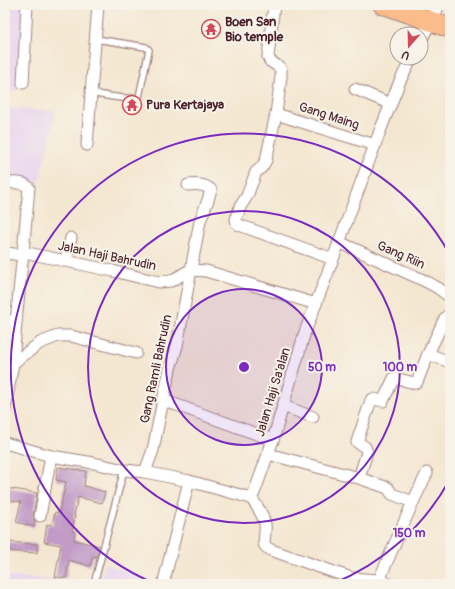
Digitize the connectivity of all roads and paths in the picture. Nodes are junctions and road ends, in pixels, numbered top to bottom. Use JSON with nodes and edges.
{"nodes":[{"id":1,"x":27,"y":5,"type":"edge"},
{"id":2,"x":98,"y":5,"type":"edge"},
{"id":3,"x":274,"y":5,"type":"edge"},
{"id":4,"x":383,"y":5,"type":"edge"},
{"id":5,"x":434,"y":13,"type":"edge"},
{"id":6,"x":428,"y":26,"type":"edge"},
{"id":7,"x":450,"y":28,"type":"edge"},
{"id":8,"x":96,"y":40,"type":"junction"},
{"id":9,"x":408,"y":66,"type":"edge"},
{"id":10,"x":23,"y":84,"type":"dead end"},
{"id":11,"x":355,"y":89,"type":"dead end"},
{"id":12,"x":91,"y":93,"type":"junction"},
{"id":13,"x":391,"y":104,"type":"junction"},
{"id":14,"x":276,"y":114,"type":"junction"},
{"id":15,"x":87,"y":145,"type":"dead end"},
{"id":16,"x":375,"y":145,"type":"junction"},
{"id":17,"x":5,"y":183,"type":"edge"},
{"id":18,"x":188,"y":185,"type":"dead end"},
{"id":19,"x":71,"y":238,"type":"dead end"},
{"id":20,"x":339,"y":242,"type":"junction"},
{"id":21,"x":5,"y":253,"type":"edge"},
{"id":22,"x":22,"y":254,"type":"junction"},
{"id":23,"x":333,"y":259,"type":"junction"},
{"id":24,"x":66,"y":261,"type":"junction"},
{"id":25,"x":190,"y":270,"type":"junction"},
{"id":26,"x":450,"y":297,"type":"edge"},
{"id":27,"x":316,"y":304,"type":"junction"},
{"id":28,"x":450,"y":313,"type":"edge"},
{"id":29,"x":10,"y":321,"type":"edge"},
{"id":30,"x":136,"y":353,"type":"dead end"},
{"id":31,"x":428,"y":354,"type":"junction"},
{"id":32,"x":450,"y":362,"type":"edge"},
{"id":33,"x":12,"y":363,"type":"junction"},
{"id":34,"x":163,"y":400,"type":"junction"},
{"id":35,"x":283,"y":406,"type":"junction"},
{"id":36,"x":5,"y":409,"type":"edge"},
{"id":37,"x":313,"y":417,"type":"dead end"},
{"id":38,"x":273,"y":440,"type":"junction"},
{"id":39,"x":5,"y":444,"type":"edge"},
{"id":40,"x":268,"y":454,"type":"junction"},
{"id":41,"x":51,"y":456,"type":"junction"},
{"id":42,"x":124,"y":470,"type":"junction"},
{"id":43,"x":145,"y":472,"type":"junction"},
{"id":44,"x":427,"y":473,"type":"dead end"},
{"id":45,"x":359,"y":478,"type":"junction"},
{"id":46,"x":189,"y":481,"type":"junction"},
{"id":47,"x":251,"y":498,"type":"junction"},
{"id":48,"x":412,"y":502,"type":"junction"},
{"id":49,"x":40,"y":516,"type":"dead end"},
{"id":50,"x":379,"y":580,"type":"junction"},
{"id":51,"x":164,"y":581,"type":"dead end"},
{"id":52,"x":350,"y":581,"type":"edge"},
{"id":53,"x":94,"y":584,"type":"edge"},
{"id":54,"x":390,"y":584,"type":"edge"}],
"edges":[{"from":1,"to":10,"type":"street"},
{"from":2,"to":8,"type":"street"},
{"from":3,"to":14,"type":"street"},
{"from":4,"to":5,"type":"highway"},
{"from":5,"to":6,"type":"street"},
{"from":5,"to":7,"type":"highway"},
{"from":8,"to":12,"type":"street"},
{"from":8,"to":12,"type":"lane"},
{"from":9,"to":13,"type":"street","name":"Jalan Haji Sa'alan"},
{"from":11,"to":13,"type":"street"},
{"from":12,"to":15,"type":"street"},
{"from":13,"to":16,"type":"street","name":"Jalan Haji Sa'alan"},
{"from":14,"to":16,"type":"street","name":"Gang Maing"},
{"from":14,"to":23,"type":"street"},
{"from":16,"to":20,"type":"street","name":"Jalan Haji Sa'alan"},
{"from":17,"to":22,"type":"street"},
{"from":18,"to":25,"type":"street","name":"Gang Ramli Bahrudin"},
{"from":19,"to":24,"type":"street"},
{"from":20,"to":23,"type":"street","name":"Jalan Haji Sa'alan"},
{"from":20,"to":26,"type":"street","name":"Gang Riin"},
{"from":21,"to":22,"type":"street","name":"Jalan Haji Bahrudin"},
{"from":22,"to":24,"type":"street","name":"Jalan Haji Bahrudin"},
{"from":22,"to":29,"type":"street"},
{"from":23,"to":27,"type":"street","name":"Jalan Haji Sa'alan"},
{"from":24,"to":25,"type":"street","name":"Jalan Haji Bahrudin"},
{"from":25,"to":27,"type":"street"},
{"from":25,"to":34,"type":"street","name":"Gang Ramli Bahrudin"},
{"from":27,"to":35,"type":"street","name":"Jalan Haji Sa'alan"},
{"from":28,"to":31,"type":"street"},
{"from":29,"to":33,"type":"street"},
{"from":30,"to":33,"type":"street"},
{"from":31,"to":32,"type":"street"},
{"from":31,"to":45,"type":"street"},
{"from":33,"to":36,"type":"street"},
{"from":34,"to":38,"type":"street"},
{"from":34,"to":43,"type":"street","name":"Gang Ramli Bahrudin"},
{"from":35,"to":37,"type":"street"},
{"from":35,"to":38,"type":"street","name":"Jalan Haji Sa'alan"},
{"from":38,"to":40,"type":"street","name":"Jalan Haji Sa'alan"},
{"from":39,"to":41,"type":"street"},
{"from":40,"to":45,"type":"street"},
{"from":40,"to":47,"type":"street","name":"Jalan Haji Sa'alan"},
{"from":41,"to":42,"type":"street"},
{"from":41,"to":49,"type":"street"},
{"from":42,"to":43,"type":"street"},
{"from":42,"to":53,"type":"lane"},
{"from":43,"to":46,"type":"street"},
{"from":44,"to":48,"type":"street"},
{"from":45,"to":48,"type":"street"},
{"from":46,"to":47,"type":"street"},
{"from":46,"to":51,"type":"street"},
{"from":47,"to":52,"type":"street"},
{"from":48,"to":50,"type":"street"},
{"from":50,"to":52,"type":"street"},
{"from":50,"to":54,"type":"street"}]}
